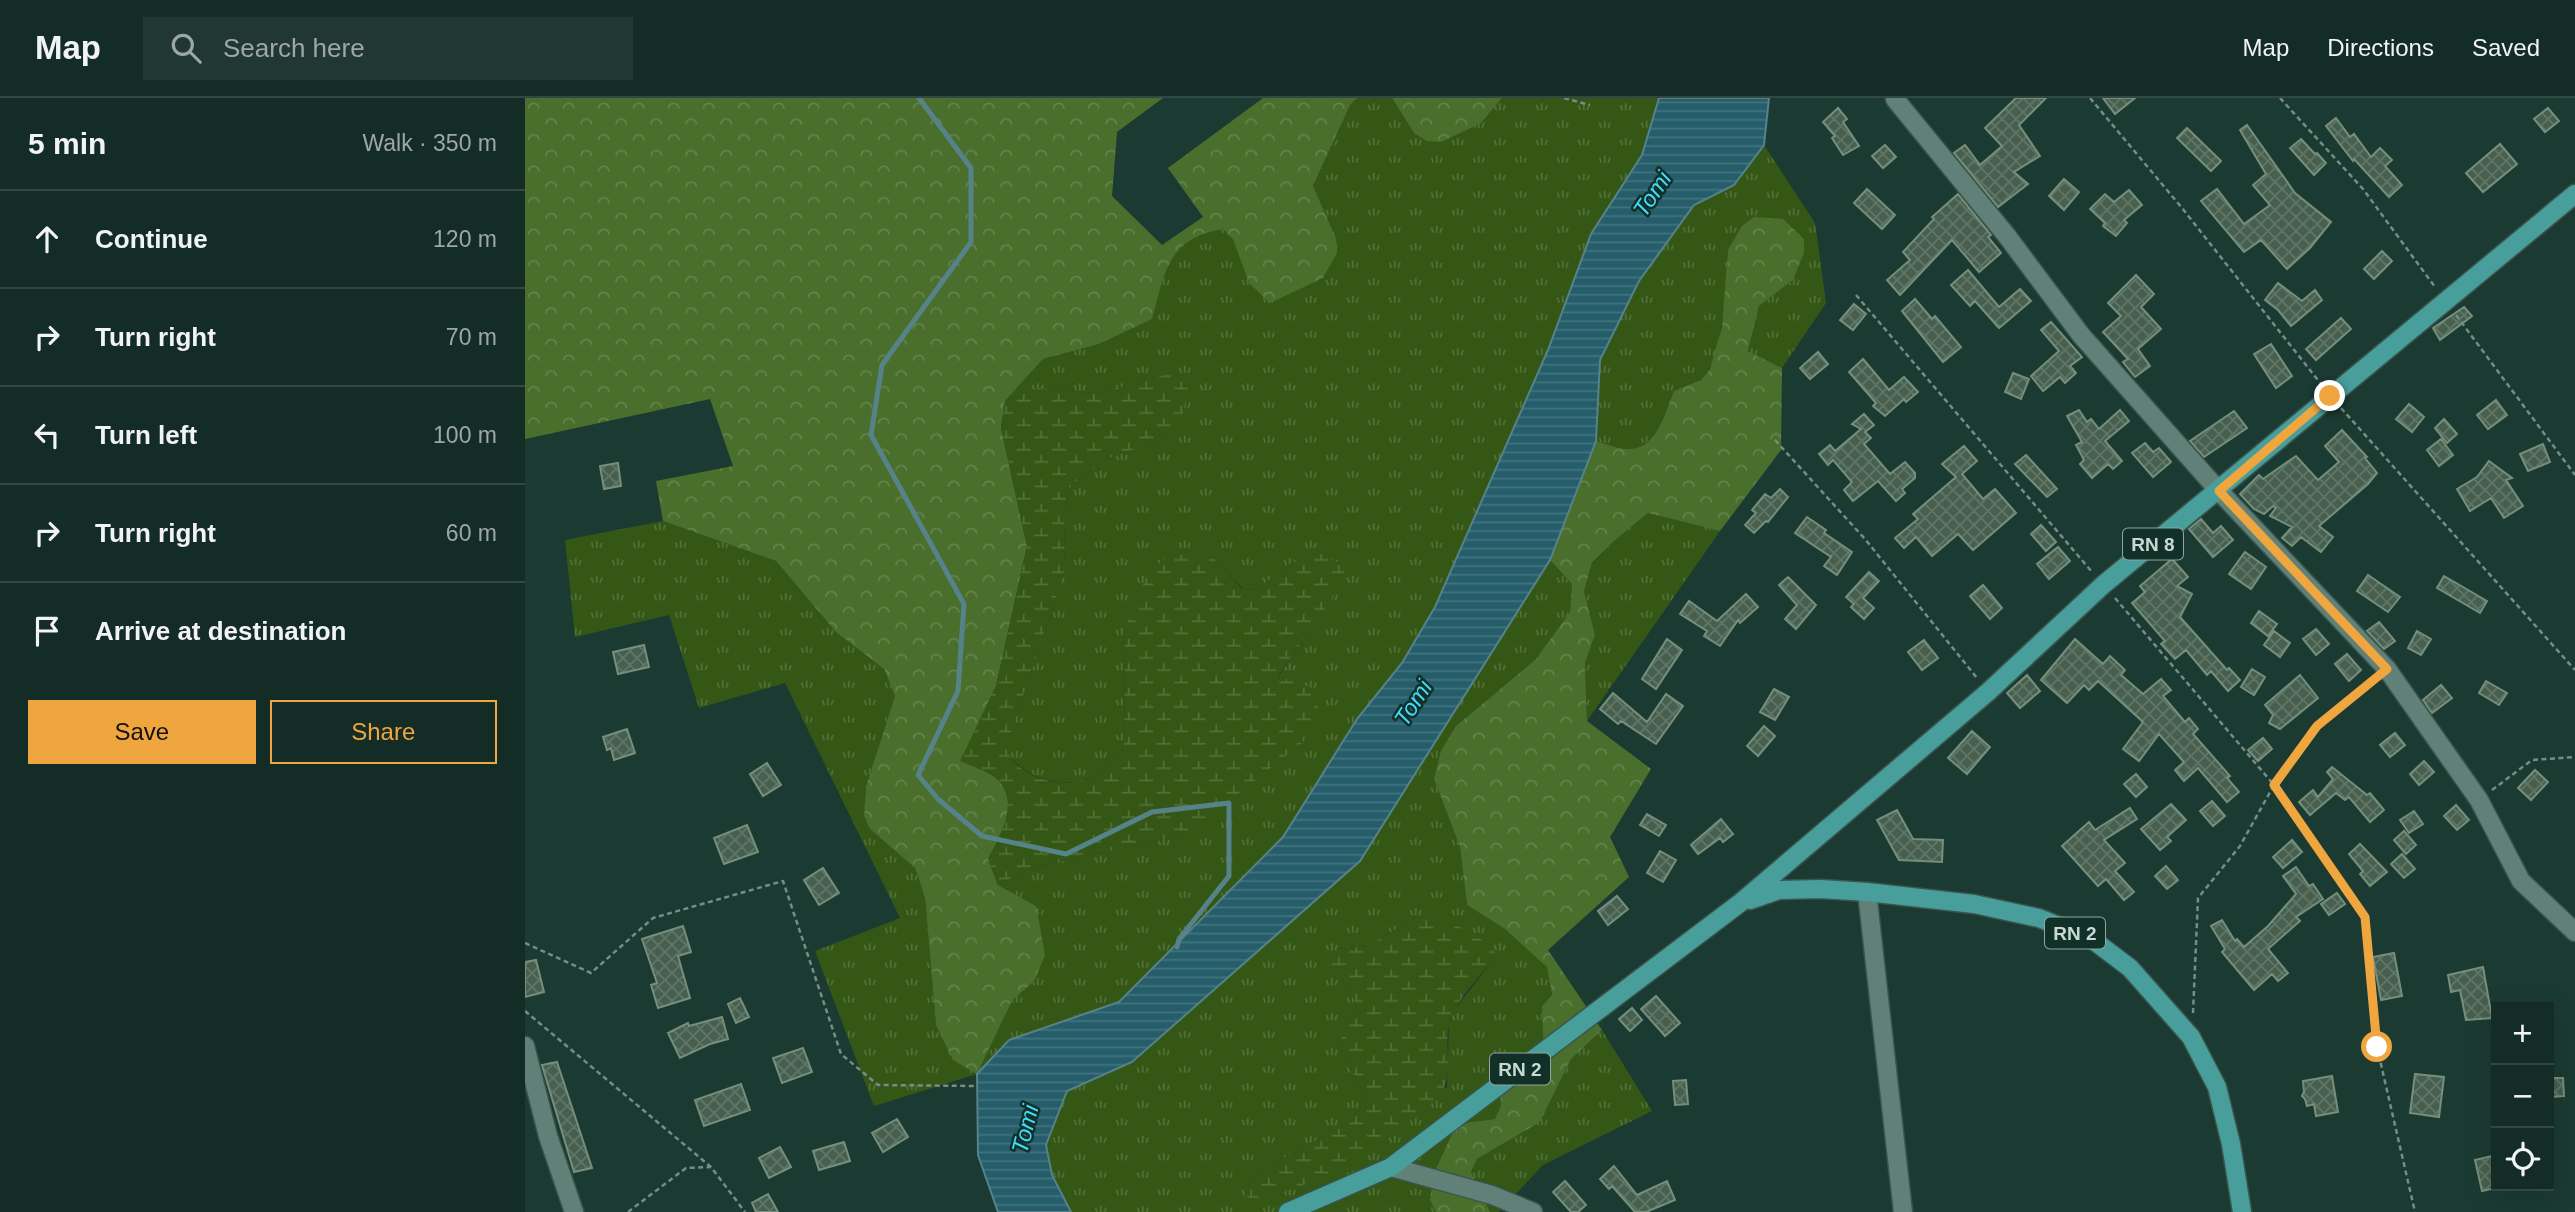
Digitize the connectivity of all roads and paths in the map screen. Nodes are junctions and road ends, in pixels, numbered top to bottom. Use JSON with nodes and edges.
{"nodes":[{"id":1,"x":1564,"y":98,"type":"edge"},
{"id":2,"x":2280,"y":98,"type":"edge"},
{"id":3,"x":1895,"y":99,"type":"edge"},
{"id":4,"x":1590,"y":105,"type":"dead end"},
{"id":5,"x":2575,"y":194,"type":"edge"},
{"id":6,"x":1856,"y":295,"type":"dead end"},
{"id":7,"x":2445,"y":302,"type":"junction"},
{"id":8,"x":1775,"y":440,"type":"dead end"},
{"id":9,"x":2575,"y":475,"type":"edge"},
{"id":10,"x":2219,"y":491,"type":"junction"},
{"id":11,"x":2103,"y":585,"type":"junction"},
{"id":12,"x":2387,"y":669,"type":"junction"},
{"id":13,"x":1987,"y":692,"type":"junction"},
{"id":14,"x":2575,"y":757,"type":"edge"},
{"id":15,"x":2274,"y":785,"type":"junction"},
{"id":16,"x":2479,"y":800,"type":"junction"},
{"id":17,"x":1867,"y":892,"type":"junction"},
{"id":18,"x":1740,"y":903,"type":"junction"},
{"id":19,"x":2575,"y":932,"type":"edge"},
{"id":20,"x":525,"y":943,"type":"edge"},
{"id":21,"x":525,"y":1011,"type":"edge"},
{"id":22,"x":2192,"y":1037,"type":"junction"},
{"id":23,"x":525,"y":1046,"type":"edge"},
{"id":24,"x":975,"y":1086,"type":"dead end"},
{"id":25,"x":711,"y":1167,"type":"junction"},
{"id":26,"x":1391,"y":1167,"type":"junction"},
{"id":27,"x":574,"y":1212,"type":"edge"},
{"id":28,"x":628,"y":1212,"type":"edge"},
{"id":29,"x":745,"y":1212,"type":"edge"},
{"id":30,"x":1288,"y":1212,"type":"edge"},
{"id":31,"x":1533,"y":1212,"type":"edge"},
{"id":32,"x":1903,"y":1212,"type":"edge"},
{"id":33,"x":2242,"y":1212,"type":"edge"},
{"id":34,"x":2415,"y":1212,"type":"edge"}],
"edges":[{"from":1,"to":4,"type":"path"},
{"from":2,"to":7,"type":"path"},
{"from":3,"to":10,"type":"street"},
{"from":5,"to":7,"type":"main road","number":"RN 8"},
{"from":6,"to":11,"type":"path"},
{"from":7,"to":9,"type":"path"},
{"from":7,"to":10,"type":"main road","number":"RN 8"},
{"from":8,"to":13,"type":"path"},
{"from":10,"to":11,"type":"main road","number":"RN 8"},
{"from":10,"to":12,"type":"street"},
{"from":11,"to":13,"type":"main road","number":"RN 8"},
{"from":11,"to":15,"type":"path"},
{"from":12,"to":15,"type":"path"},
{"from":12,"to":16,"type":"street"},
{"from":13,"to":18,"type":"main road","number":"RN 8"},
{"from":14,"to":16,"type":"path"},
{"from":15,"to":22,"type":"path"},
{"from":15,"to":34,"type":"path"},
{"from":16,"to":19,"type":"street"},
{"from":17,"to":18,"type":"main road","number":"RN 2"},
{"from":17,"to":22,"type":"main road","number":"RN 2"},
{"from":17,"to":32,"type":"street"},
{"from":18,"to":26,"type":"main road","number":"RN 2"},
{"from":20,"to":24,"type":"path"},
{"from":21,"to":25,"type":"path"},
{"from":22,"to":33,"type":"main road","number":"RN 2"},
{"from":23,"to":27,"type":"street"},
{"from":25,"to":28,"type":"path"},
{"from":25,"to":29,"type":"path"},
{"from":26,"to":30,"type":"main road","number":"RN 2"},
{"from":26,"to":31,"type":"street"}]}
